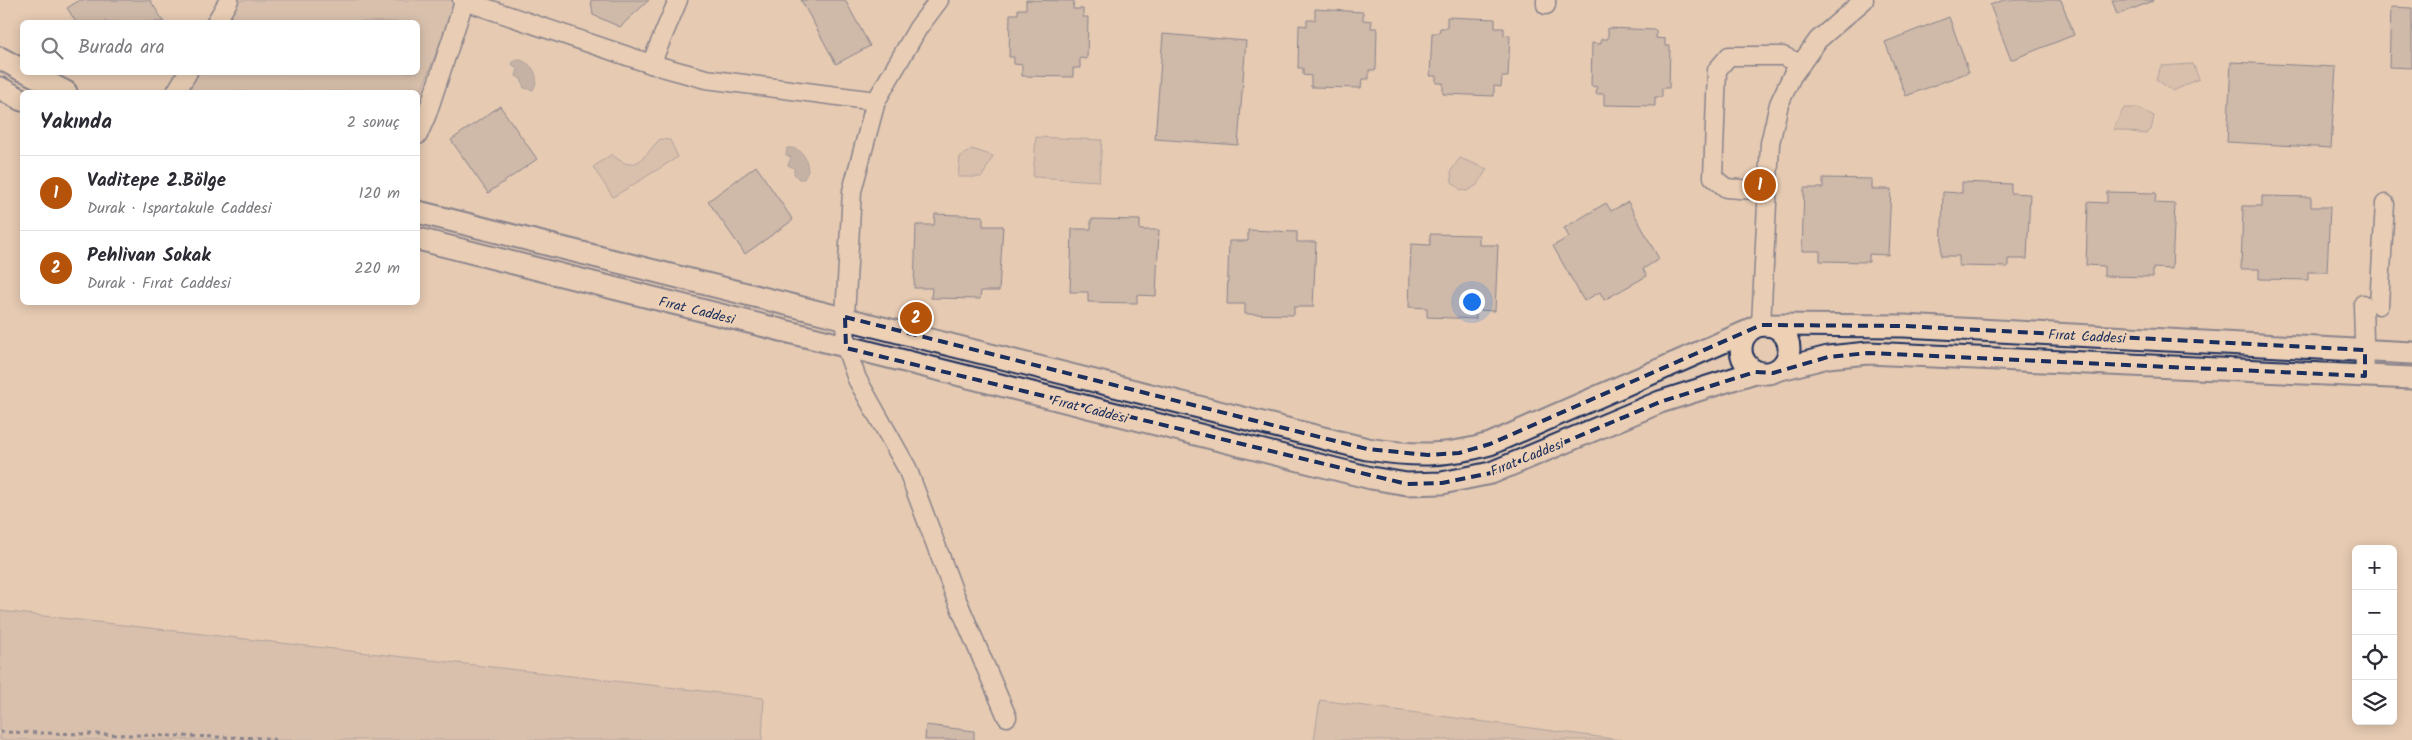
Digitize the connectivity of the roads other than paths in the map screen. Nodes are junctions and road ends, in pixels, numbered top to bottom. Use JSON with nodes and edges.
{"nodes":[{"id":1,"x":229,"y":0,"type":"edge"},
{"id":2,"x":678,"y":0,"type":"edge"},
{"id":3,"x":939,"y":0,"type":"edge"},
{"id":4,"x":1864,"y":0,"type":"edge"},
{"id":5,"x":463,"y":1,"type":"edge"},
{"id":6,"x":217,"y":20,"type":"edge"},
{"id":7,"x":0,"y":58,"type":"edge"},
{"id":8,"x":651,"y":64,"type":"junction"},
{"id":9,"x":1801,"y":64,"type":"junction"},
{"id":10,"x":20,"y":69,"type":"edge"},
{"id":11,"x":34,"y":75,"type":"edge"},
{"id":12,"x":186,"y":75,"type":"edge"},
{"id":13,"x":0,"y":88,"type":"edge"},
{"id":14,"x":62,"y":90,"type":"edge"},
{"id":15,"x":177,"y":90,"type":"edge"},
{"id":16,"x":20,"y":99,"type":"edge"},
{"id":17,"x":876,"y":101,"type":"junction"},
{"id":18,"x":420,"y":131,"type":"edge"},
{"id":19,"x":1768,"y":191,"type":"junction"},
{"id":20,"x":2386,"y":204,"type":"dead end"},
{"id":21,"x":420,"y":212,"type":"edge"},
{"id":22,"x":420,"y":240,"type":"edge"},
{"id":23,"x":845,"y":317,"type":"junction"},
{"id":24,"x":1754,"y":329,"type":"junction"},
{"id":25,"x":846,"y":348,"type":"junction"},
{"id":26,"x":2365,"y":350,"type":"junction"},
{"id":27,"x":2412,"y":352,"type":"edge"},
{"id":28,"x":1782,"y":369,"type":"junction"},
{"id":29,"x":1755,"y":372,"type":"junction"},
{"id":30,"x":2366,"y":376,"type":"junction"},
{"id":31,"x":2412,"y":378,"type":"edge"},
{"id":32,"x":1007,"y":717,"type":"dead end"}],
"edges":[{"from":1,"to":6,"type":"street"},
{"from":2,"to":8,"type":"street"},
{"from":3,"to":17,"type":"street"},
{"from":4,"to":9,"type":"street"},
{"from":5,"to":8,"type":"street"},
{"from":5,"to":18,"type":"street"},
{"from":7,"to":10,"type":"main road"},
{"from":8,"to":17,"type":"street"},
{"from":9,"to":19,"type":"street"},
{"from":9,"to":19,"type":"street"},
{"from":11,"to":14,"type":"main road"},
{"from":12,"to":15,"type":"street"},
{"from":13,"to":16,"type":"main road"},
{"from":17,"to":23,"type":"street"},
{"from":19,"to":24,"type":"street"},
{"from":20,"to":26,"type":"street"},
{"from":21,"to":23,"type":"main road","name":"Fırat Caddesi"},
{"from":22,"to":25,"type":"main road","name":"Fırat Caddesi"},
{"from":23,"to":24,"type":"main road","name":"Fırat Caddesi"},
{"from":23,"to":25,"type":"street"},
{"from":24,"to":26,"type":"main road","name":"Fırat Caddesi"},
{"from":24,"to":28,"type":"main road"},
{"from":24,"to":29,"type":"main road"},
{"from":25,"to":29,"type":"main road","name":"Fırat Caddesi"},
{"from":25,"to":32,"type":"street"},
{"from":26,"to":27,"type":"main road","name":"Fırat Caddesi"},
{"from":26,"to":30,"type":"street"},
{"from":28,"to":29,"type":"main road","name":"Fırat Caddesi"},
{"from":28,"to":30,"type":"main road","name":"Fırat Caddesi"},
{"from":30,"to":31,"type":"main road","name":"Fırat Caddesi"}]}
